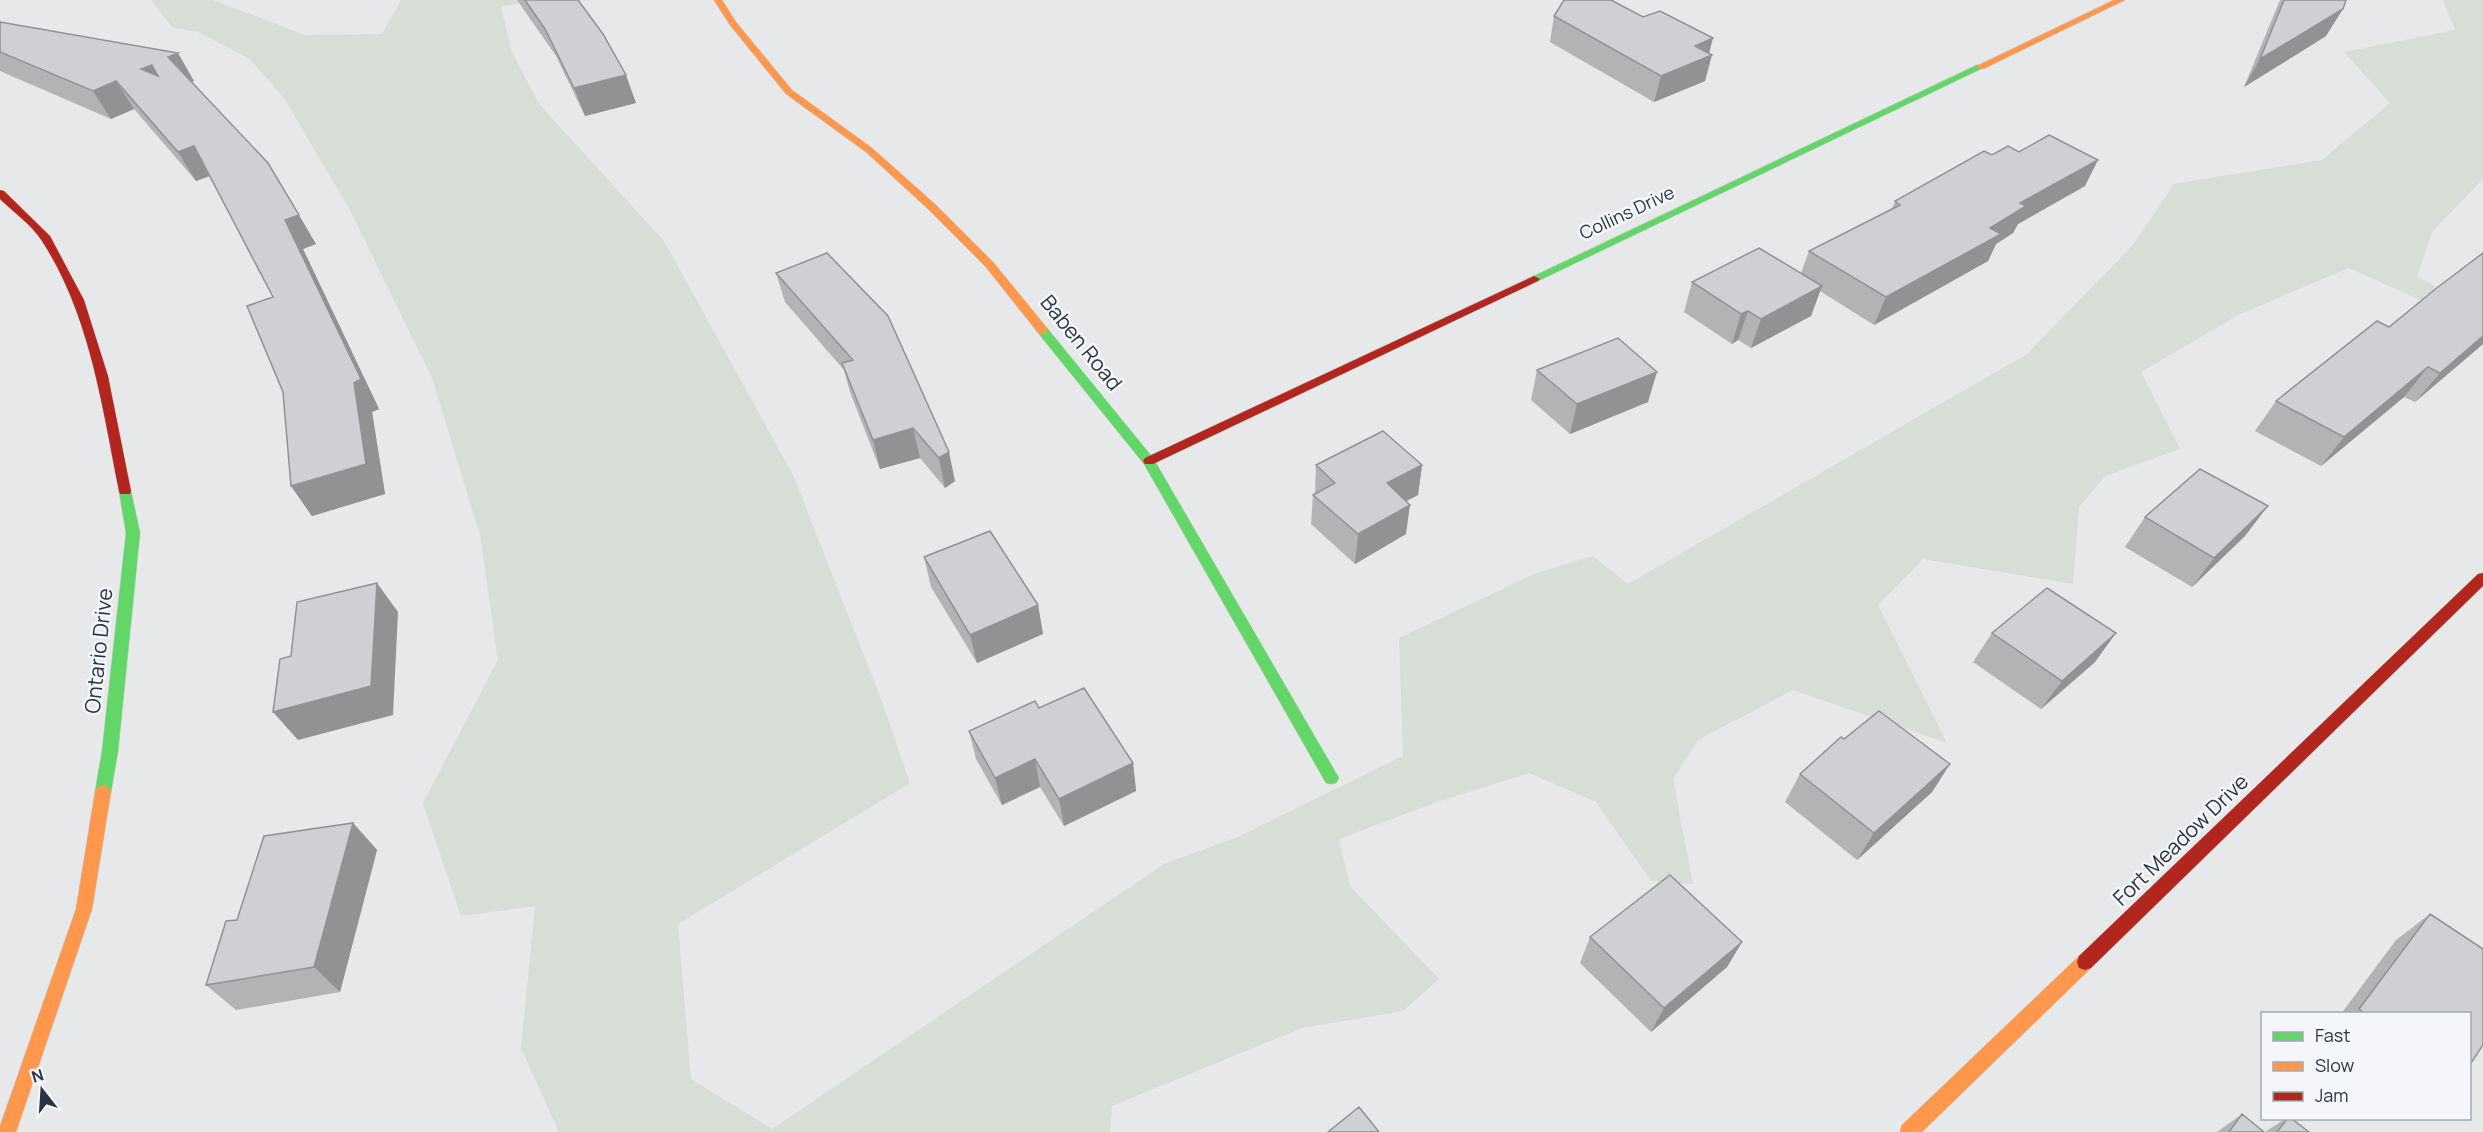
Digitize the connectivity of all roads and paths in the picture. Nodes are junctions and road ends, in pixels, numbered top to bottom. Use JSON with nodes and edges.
{"nodes":[{"id":1,"x":718,"y":0,"type":"edge"},
{"id":2,"x":2121,"y":0,"type":"edge"},
{"id":3,"x":0,"y":193,"type":"edge"},
{"id":4,"x":1149,"y":461,"type":"junction"},
{"id":5,"x":2483,"y":578,"type":"edge"},
{"id":6,"x":1331,"y":778,"type":"dead end"},
{"id":7,"x":7,"y":1132,"type":"edge"},
{"id":8,"x":1909,"y":1132,"type":"edge"}],
"edges":[{"from":1,"to":4,"type":"street","name":"Baben Road"},
{"from":2,"to":4,"type":"street","name":"Collins Drive"},
{"from":3,"to":7,"type":"street","name":"Ontario Drive"},
{"from":4,"to":6,"type":"street","name":"Baben Road"},
{"from":5,"to":8,"type":"street","name":"Fort Meadow Drive"}]}
